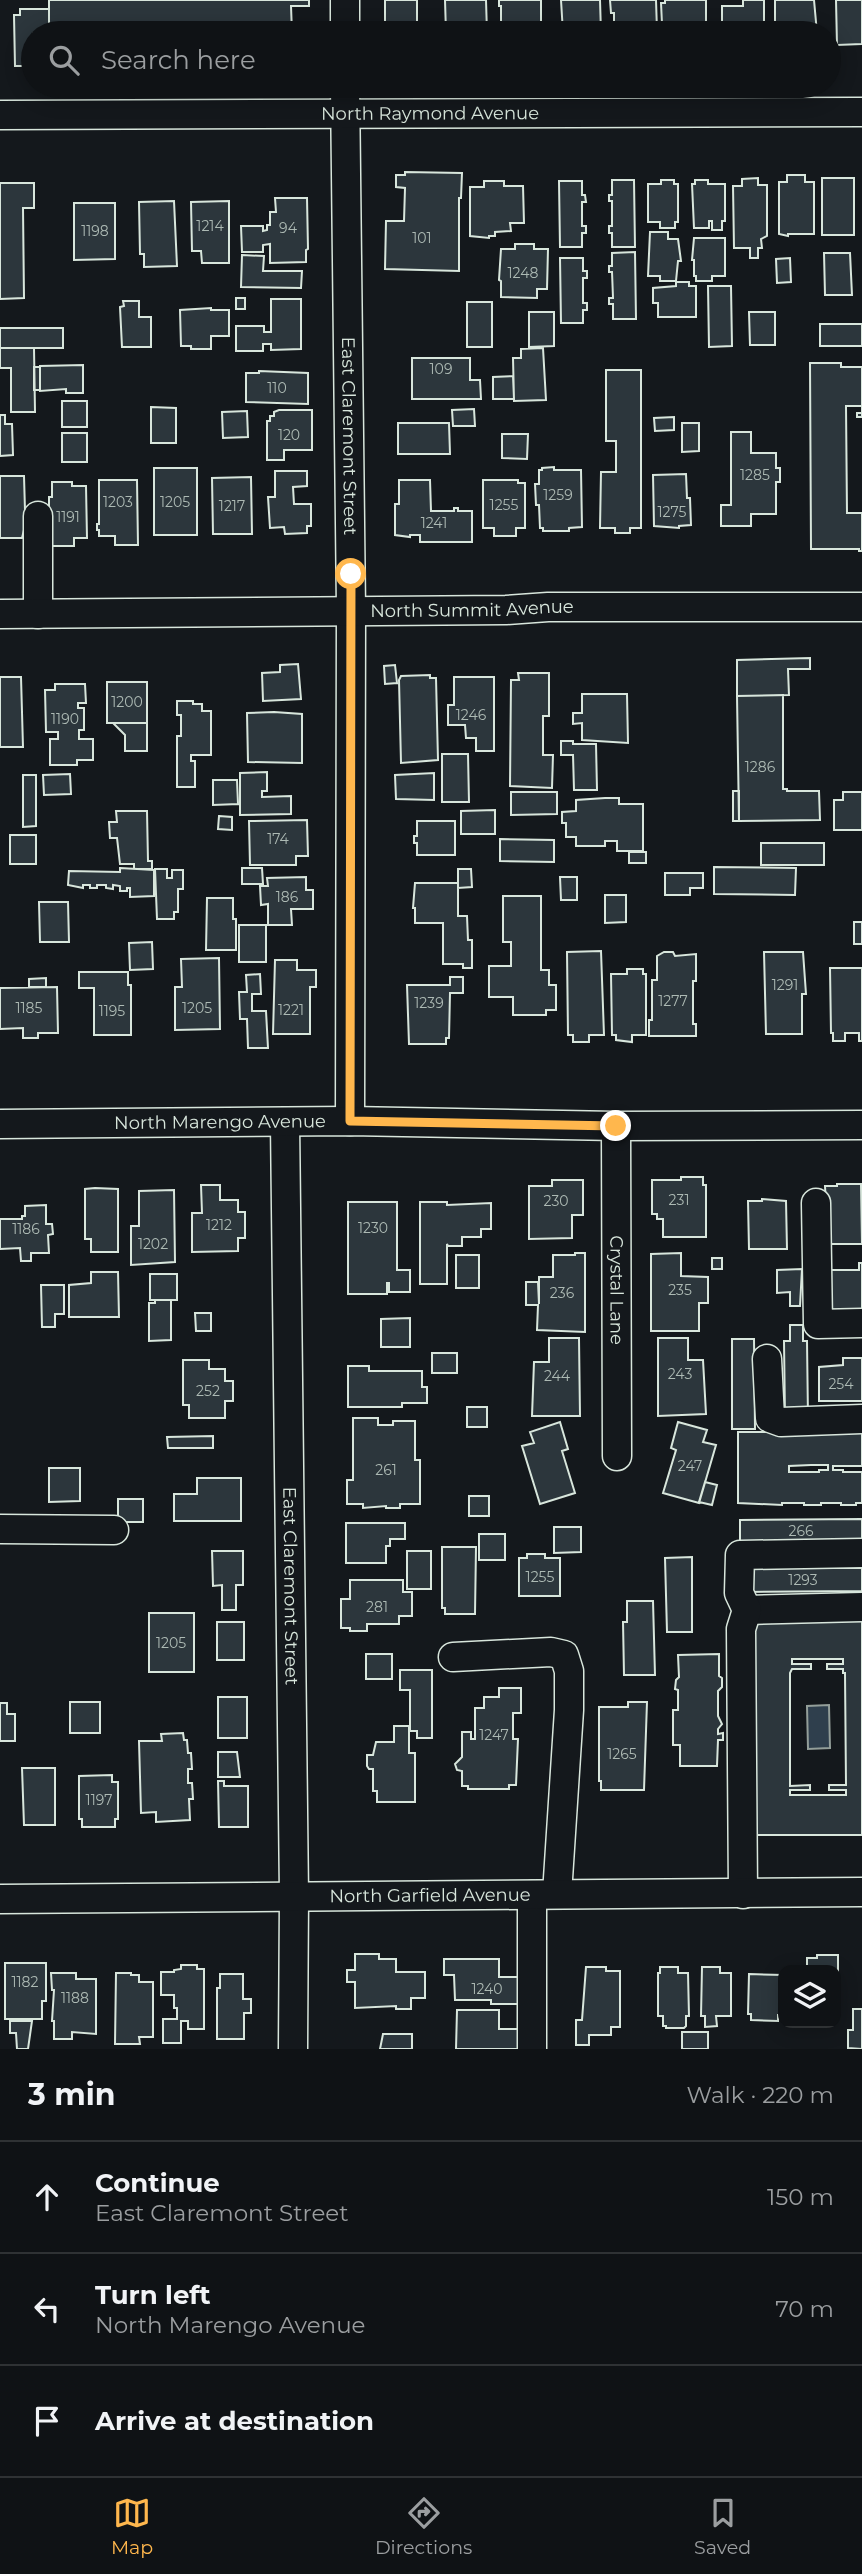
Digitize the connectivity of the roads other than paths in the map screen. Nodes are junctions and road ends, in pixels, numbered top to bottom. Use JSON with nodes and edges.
{"nodes":[{"id":1,"x":345,"y":0,"type":"edge"},
{"id":2,"x":345,"y":21,"type":"edge"},
{"id":3,"x":345,"y":99,"type":"edge"},
{"id":4,"x":862,"y":112,"type":"edge"},
{"id":5,"x":0,"y":115,"type":"edge"},
{"id":6,"x":38,"y":516,"type":"dead end"},
{"id":7,"x":862,"y":607,"type":"edge"},
{"id":8,"x":351,"y":610,"type":"junction"},
{"id":9,"x":0,"y":614,"type":"edge"},
{"id":10,"x":38,"y":614,"type":"junction"},
{"id":11,"x":350,"y":1121,"type":"junction"},
{"id":12,"x":285,"y":1122,"type":"junction"},
{"id":13,"x":0,"y":1124,"type":"edge"},
{"id":14,"x":862,"y":1125,"type":"edge"},
{"id":15,"x":616,"y":1126,"type":"junction"},
{"id":16,"x":816,"y":1203,"type":"dead end"},
{"id":17,"x":862,"y":1323,"type":"edge"},
{"id":18,"x":767,"y":1359,"type":"dead end"},
{"id":19,"x":862,"y":1419,"type":"edge"},
{"id":20,"x":617,"y":1455,"type":"dead end"},
{"id":21,"x":0,"y":1529,"type":"edge"},
{"id":22,"x":114,"y":1530,"type":"dead end"},
{"id":23,"x":862,"y":1553,"type":"edge"},
{"id":24,"x":862,"y":1607,"type":"edge"},
{"id":25,"x":747,"y":1610,"type":"junction"},
{"id":26,"x":453,"y":1657,"type":"dead end"},
{"id":27,"x":862,"y":1892,"type":"edge"},
{"id":28,"x":743,"y":1894,"type":"junction"},
{"id":29,"x":544,"y":1895,"type":"junction"},
{"id":30,"x":294,"y":1896,"type":"junction"},
{"id":31,"x":0,"y":1899,"type":"edge"},
{"id":32,"x":293,"y":2049,"type":"edge"},
{"id":33,"x":532,"y":2049,"type":"edge"}],
"edges":[{"from":1,"to":2,"type":"street"},
{"from":3,"to":4,"type":"street","name":"North Raymond Avenue"},
{"from":3,"to":5,"type":"street","name":"North Raymond Avenue"},
{"from":3,"to":8,"type":"street","name":"East Claremont Street"},
{"from":6,"to":10,"type":"street"},
{"from":7,"to":8,"type":"street","name":"North Summit Avenue"},
{"from":8,"to":10,"type":"street","name":"North Summit Avenue"},
{"from":8,"to":11,"type":"street","name":"East Claremont Street"},
{"from":9,"to":10,"type":"street","name":"North Summit Avenue"},
{"from":11,"to":12,"type":"street","name":"North Marengo Avenue"},
{"from":11,"to":15,"type":"street","name":"North Marengo Avenue"},
{"from":12,"to":13,"type":"street","name":"North Marengo Avenue"},
{"from":12,"to":30,"type":"street","name":"East Claremont Street"},
{"from":14,"to":15,"type":"street","name":"North Marengo Avenue"},
{"from":15,"to":20,"type":"street","name":"Crystal Lane"},
{"from":16,"to":17,"type":"street"},
{"from":18,"to":19,"type":"street"},
{"from":21,"to":22,"type":"street"},
{"from":23,"to":25,"type":"street"},
{"from":24,"to":25,"type":"street"},
{"from":25,"to":28,"type":"street"},
{"from":26,"to":29,"type":"street"},
{"from":27,"to":28,"type":"street","name":"North Garfield Avenue"},
{"from":28,"to":29,"type":"street","name":"North Garfield Avenue"},
{"from":29,"to":30,"type":"street","name":"North Garfield Avenue"},
{"from":29,"to":33,"type":"street"},
{"from":30,"to":31,"type":"street","name":"North Garfield Avenue"},
{"from":30,"to":32,"type":"street","name":"East Claremont Street"}]}
